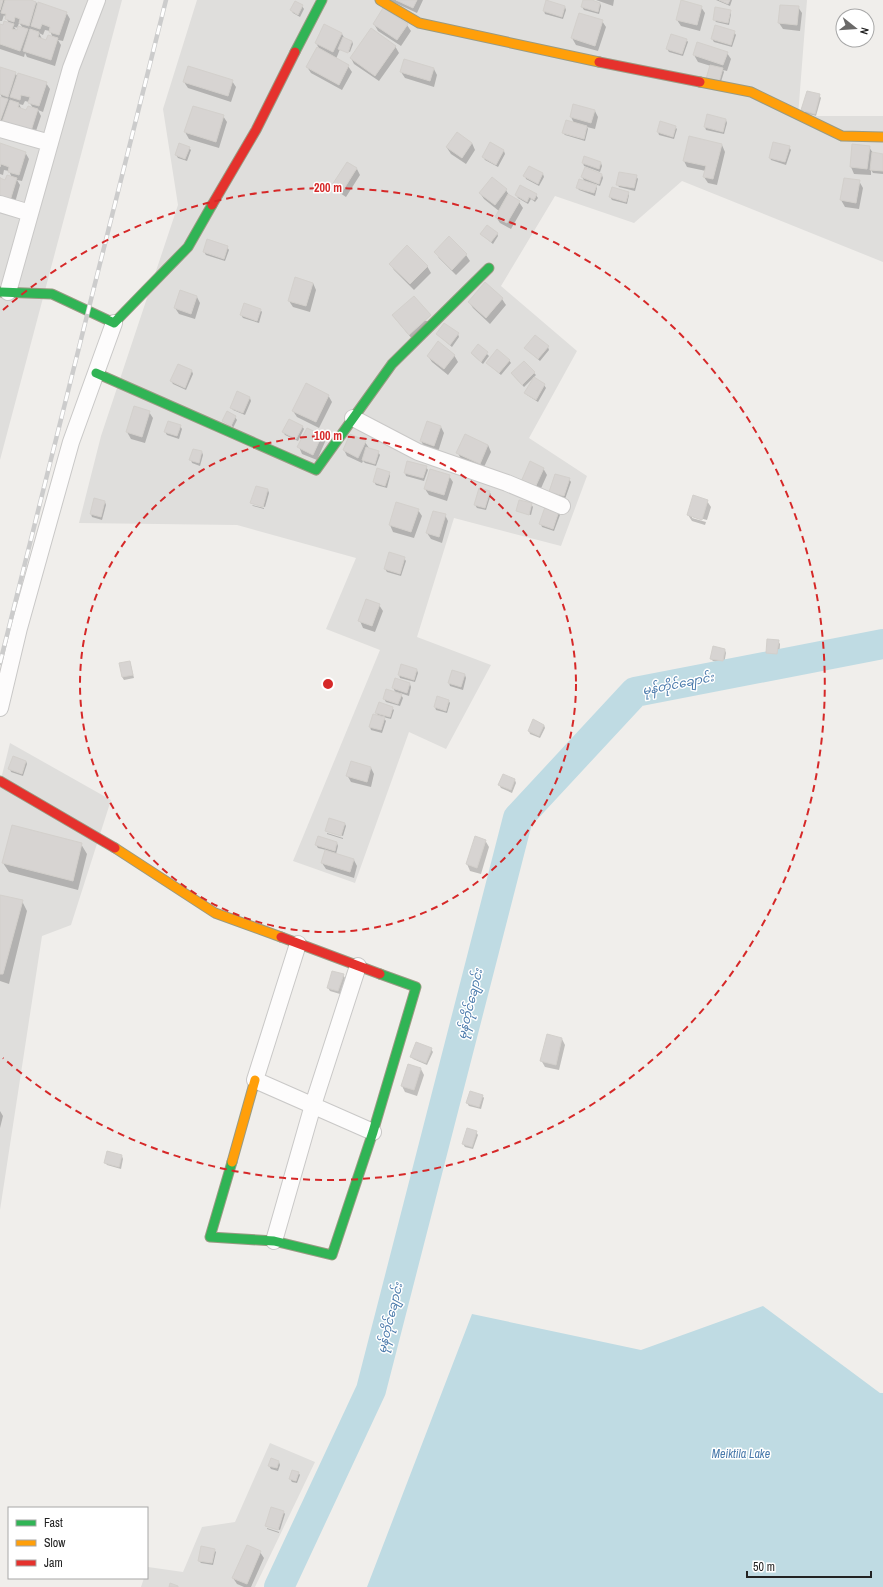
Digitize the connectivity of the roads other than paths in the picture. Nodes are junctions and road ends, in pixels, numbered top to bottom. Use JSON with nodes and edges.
{"nodes":[{"id":1,"x":322,"y":0,"type":"edge"},
{"id":2,"x":380,"y":0,"type":"edge"},
{"id":3,"x":92,"y":1,"type":"edge"},
{"id":4,"x":0,"y":129,"type":"edge"},
{"id":5,"x":883,"y":137,"type":"edge"},
{"id":6,"x":50,"y":143,"type":"junction"},
{"id":7,"x":0,"y":204,"type":"edge"},
{"id":8,"x":30,"y":213,"type":"junction"},
{"id":9,"x":489,"y":268,"type":"dead end"},
{"id":10,"x":4,"y":292,"type":"edge"},
{"id":11,"x":114,"y":323,"type":"junction"},
{"id":12,"x":96,"y":374,"type":"junction"},
{"id":13,"x":353,"y":418,"type":"junction"},
{"id":14,"x":562,"y":506,"type":"dead end"},
{"id":15,"x":0,"y":708,"type":"edge"},
{"id":16,"x":0,"y":781,"type":"edge"},
{"id":17,"x":298,"y":944,"type":"junction"},
{"id":18,"x":358,"y":966,"type":"junction"},
{"id":19,"x":255,"y":1080,"type":"junction"},
{"id":20,"x":313,"y":1105,"type":"junction"},
{"id":21,"x":373,"y":1132,"type":"junction"},
{"id":22,"x":274,"y":1241,"type":"junction"}],
"edges":[{"from":1,"to":11,"type":"street"},
{"from":2,"to":5,"type":"street"},
{"from":3,"to":6,"type":"street"},
{"from":4,"to":6,"type":"street"},
{"from":6,"to":8,"type":"street"},
{"from":7,"to":8,"type":"street"},
{"from":8,"to":10,"type":"street"},
{"from":9,"to":13,"type":"street"},
{"from":10,"to":11,"type":"street"},
{"from":11,"to":12,"type":"street"},
{"from":12,"to":13,"type":"street"},
{"from":12,"to":15,"type":"street"},
{"from":13,"to":14,"type":"street"},
{"from":16,"to":17,"type":"street"},
{"from":17,"to":18,"type":"street"},
{"from":17,"to":19,"type":"street"},
{"from":18,"to":20,"type":"street"},
{"from":18,"to":21,"type":"street"},
{"from":19,"to":20,"type":"street"},
{"from":19,"to":22,"type":"street"},
{"from":20,"to":21,"type":"street"},
{"from":20,"to":22,"type":"street"},
{"from":21,"to":22,"type":"street"}]}
